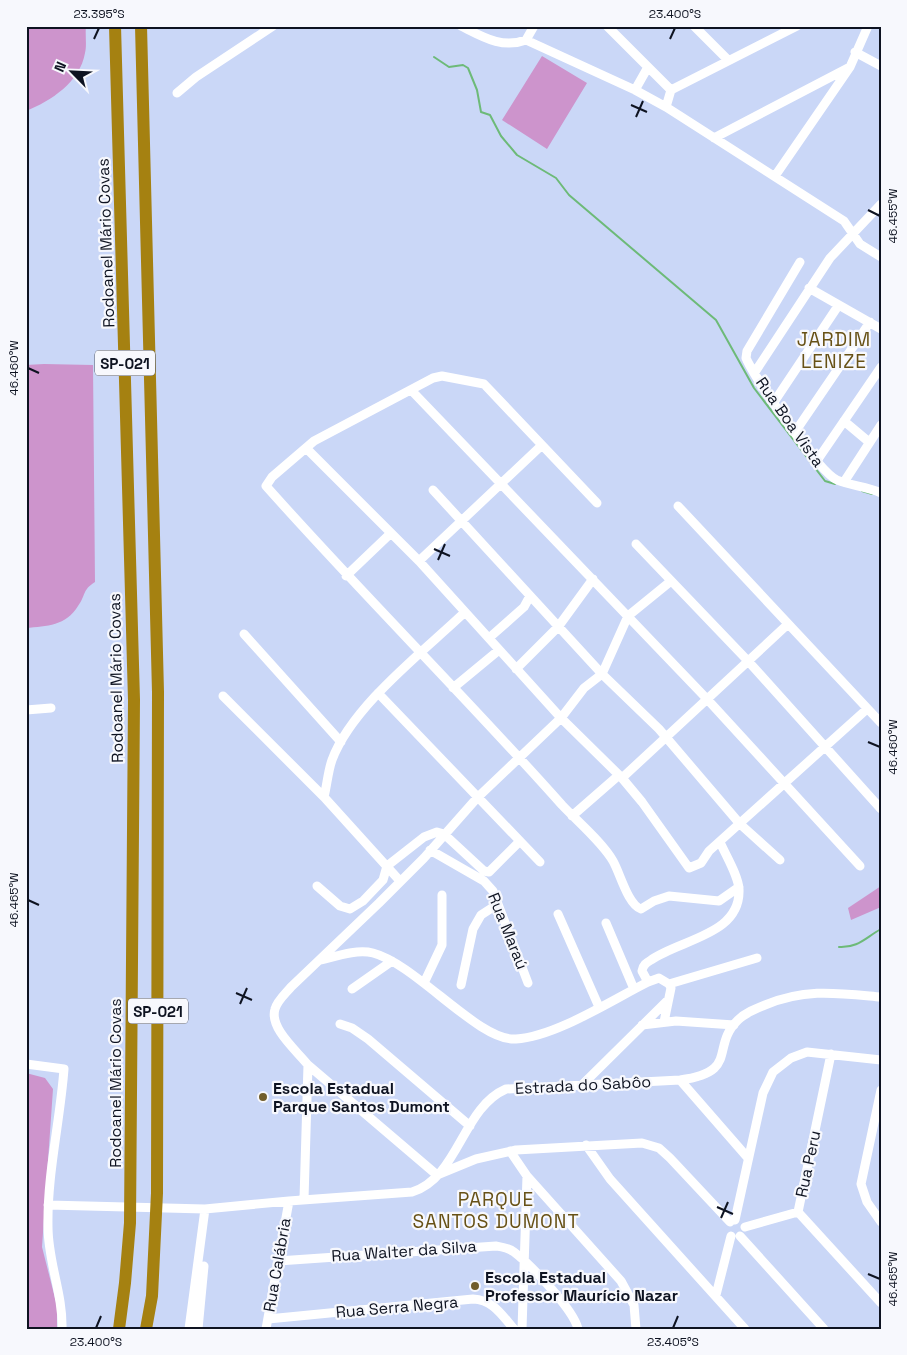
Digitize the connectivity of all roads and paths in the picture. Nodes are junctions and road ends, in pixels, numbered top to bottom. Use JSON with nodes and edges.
{"nodes":[{"id":1,"x":114,"y":26,"type":"edge"},
{"id":2,"x":141,"y":26,"type":"edge"},
{"id":3,"x":273,"y":26,"type":"edge"},
{"id":4,"x":461,"y":26,"type":"edge"},
{"id":5,"x":534,"y":26,"type":"edge"},
{"id":6,"x":607,"y":26,"type":"edge"},
{"id":7,"x":694,"y":26,"type":"edge"},
{"id":8,"x":797,"y":26,"type":"edge"},
{"id":9,"x":868,"y":26,"type":"edge"},
{"id":10,"x":472,"y":29,"type":"edge"},
{"id":11,"x":781,"y":29,"type":"edge"},
{"id":12,"x":526,"y":40,"type":"junction"},
{"id":13,"x":856,"y":53,"type":"junction"},
{"id":14,"x":728,"y":60,"type":"junction"},
{"id":15,"x":881,"y":66,"type":"edge"},
{"id":16,"x":648,"y":67,"type":"junction"},
{"id":17,"x":850,"y":67,"type":"junction"},
{"id":18,"x":634,"y":90,"type":"junction"},
{"id":19,"x":671,"y":90,"type":"junction"},
{"id":20,"x":177,"y":93,"type":"dead end"},
{"id":21,"x":666,"y":107,"type":"junction"},
{"id":22,"x":714,"y":138,"type":"junction"},
{"id":23,"x":775,"y":176,"type":"junction"},
{"id":24,"x":881,"y":204,"type":"edge"},
{"id":25,"x":853,"y":232,"type":"junction"},
{"id":26,"x":881,"y":257,"type":"edge"},
{"id":27,"x":800,"y":262,"type":"dead end"},
{"id":28,"x":809,"y":288,"type":"junction"},
{"id":29,"x":838,"y":306,"type":"junction"},
{"id":30,"x":870,"y":322,"type":"junction"},
{"id":31,"x":881,"y":329,"type":"edge"},
{"id":32,"x":881,"y":367,"type":"edge"},
{"id":33,"x":755,"y":372,"type":"junction"},
{"id":34,"x":411,"y":390,"type":"junction"},
{"id":35,"x":774,"y":402,"type":"junction"},
{"id":36,"x":844,"y":421,"type":"junction"},
{"id":37,"x":881,"y":425,"type":"edge"},
{"id":38,"x":795,"y":432,"type":"junction"},
{"id":39,"x":870,"y":442,"type":"junction"},
{"id":40,"x":542,"y":445,"type":"junction"},
{"id":41,"x":306,"y":448,"type":"junction"},
{"id":42,"x":816,"y":462,"type":"junction"},
{"id":43,"x":844,"y":482,"type":"junction"},
{"id":44,"x":501,"y":484,"type":"junction"},
{"id":45,"x":433,"y":490,"type":"dead end"},
{"id":46,"x":880,"y":490,"type":"edge"},
{"id":47,"x":596,"y":502,"type":"dead end"},
{"id":48,"x":678,"y":506,"type":"dead end"},
{"id":49,"x":461,"y":521,"type":"junction"},
{"id":50,"x":391,"y":533,"type":"junction"},
{"id":51,"x":636,"y":544,"type":"dead end"},
{"id":52,"x":419,"y":561,"type":"junction"},
{"id":53,"x":346,"y":576,"type":"junction"},
{"id":54,"x":593,"y":579,"type":"junction"},
{"id":55,"x":671,"y":581,"type":"junction"},
{"id":56,"x":530,"y":596,"type":"junction"},
{"id":57,"x":465,"y":612,"type":"junction"},
{"id":58,"x":628,"y":616,"type":"junction"},
{"id":59,"x":788,"y":624,"type":"junction"},
{"id":60,"x":558,"y":627,"type":"junction"},
{"id":61,"x":244,"y":634,"type":"dead end"},
{"id":62,"x":489,"y":638,"type":"junction"},
{"id":63,"x":499,"y":650,"type":"junction"},
{"id":64,"x":421,"y":654,"type":"junction"},
{"id":65,"x":748,"y":661,"type":"junction"},
{"id":66,"x":516,"y":669,"type":"junction"},
{"id":67,"x":602,"y":674,"type":"junction"},
{"id":68,"x":453,"y":688,"type":"junction"},
{"id":69,"x":378,"y":693,"type":"junction"},
{"id":70,"x":223,"y":696,"type":"dead end"},
{"id":71,"x":707,"y":699,"type":"junction"},
{"id":72,"x":51,"y":708,"type":"dead end"},
{"id":73,"x":867,"y":709,"type":"junction"},
{"id":74,"x":26,"y":710,"type":"edge"},
{"id":75,"x":561,"y":718,"type":"junction"},
{"id":76,"x":881,"y":723,"type":"edge"},
{"id":77,"x":665,"y":738,"type":"junction"},
{"id":78,"x":341,"y":742,"type":"junction"},
{"id":79,"x":826,"y":747,"type":"junction"},
{"id":80,"x":520,"y":757,"type":"junction"},
{"id":81,"x":621,"y":776,"type":"junction"},
{"id":82,"x":785,"y":784,"type":"junction"},
{"id":83,"x":324,"y":797,"type":"junction"},
{"id":84,"x":477,"y":798,"type":"junction"},
{"id":85,"x":881,"y":809,"type":"edge"},
{"id":86,"x":572,"y":816,"type":"junction"},
{"id":87,"x":740,"y":824,"type":"junction"},
{"id":88,"x":444,"y":834,"type":"junction"},
{"id":89,"x":520,"y":841,"type":"junction"},
{"id":90,"x":720,"y":842,"type":"junction"},
{"id":91,"x":430,"y":850,"type":"junction"},
{"id":92,"x":780,"y":860,"type":"dead end"},
{"id":93,"x":540,"y":862,"type":"dead end"},
{"id":94,"x":387,"y":866,"type":"junction"},
{"id":95,"x":860,"y":866,"type":"dead end"},
{"id":96,"x":400,"y":881,"type":"junction"},
{"id":97,"x":317,"y":886,"type":"dead end"},
{"id":98,"x":739,"y":887,"type":"junction"},
{"id":99,"x":442,"y":895,"type":"dead end"},
{"id":100,"x":498,"y":904,"type":"junction"},
{"id":101,"x":558,"y":914,"type":"dead end"},
{"id":102,"x":606,"y":923,"type":"dead end"},
{"id":103,"x":757,"y":958,"type":"dead end"},
{"id":104,"x":320,"y":960,"type":"junction"},
{"id":105,"x":392,"y":961,"type":"junction"},
{"id":106,"x":648,"y":982,"type":"junction"},
{"id":107,"x":424,"y":983,"type":"junction"},
{"id":108,"x":528,"y":983,"type":"dead end"},
{"id":109,"x":668,"y":984,"type":"junction"},
{"id":110,"x":461,"y":985,"type":"dead end"},
{"id":111,"x":634,"y":988,"type":"junction"},
{"id":112,"x":352,"y":989,"type":"dead end"},
{"id":113,"x":881,"y":997,"type":"edge"},
{"id":114,"x":668,"y":1000,"type":"junction"},
{"id":115,"x":599,"y":1007,"type":"junction"},
{"id":116,"x":664,"y":1022,"type":"junction"},
{"id":117,"x":340,"y":1024,"type":"dead end"},
{"id":118,"x":642,"y":1025,"type":"junction"},
{"id":119,"x":734,"y":1025,"type":"junction"},
{"id":120,"x":831,"y":1054,"type":"junction"},
{"id":121,"x":881,"y":1060,"type":"edge"},
{"id":122,"x":26,"y":1064,"type":"edge"},
{"id":123,"x":308,"y":1065,"type":"junction"},
{"id":124,"x":680,"y":1080,"type":"junction"},
{"id":125,"x":582,"y":1085,"type":"junction"},
{"id":126,"x":881,"y":1090,"type":"edge"},
{"id":127,"x":470,"y":1126,"type":"junction"},
{"id":128,"x":586,"y":1145,"type":"junction"},
{"id":129,"x":510,"y":1151,"type":"junction"},
{"id":130,"x":748,"y":1158,"type":"junction"},
{"id":131,"x":437,"y":1175,"type":"junction"},
{"id":132,"x":527,"y":1176,"type":"junction"},
{"id":133,"x":304,"y":1199,"type":"junction"},
{"id":134,"x":289,"y":1201,"type":"junction"},
{"id":135,"x":48,"y":1205,"type":"junction"},
{"id":136,"x":205,"y":1210,"type":"junction"},
{"id":137,"x":798,"y":1212,"type":"junction"},
{"id":138,"x":733,"y":1221,"type":"junction"},
{"id":139,"x":881,"y":1222,"type":"edge"},
{"id":140,"x":744,"y":1227,"type":"junction"},
{"id":141,"x":203,"y":1229,"type":"junction"},
{"id":142,"x":736,"y":1236,"type":"junction"},
{"id":143,"x":278,"y":1261,"type":"junction"},
{"id":144,"x":524,"y":1262,"type":"junction"},
{"id":145,"x":716,"y":1295,"type":"junction"},
{"id":146,"x":881,"y":1303,"type":"edge"},
{"id":147,"x":268,"y":1319,"type":"junction"},
{"id":148,"x":62,"y":1329,"type":"edge"},
{"id":149,"x":118,"y":1329,"type":"edge"},
{"id":150,"x":146,"y":1329,"type":"edge"},
{"id":151,"x":189,"y":1329,"type":"edge"},
{"id":152,"x":198,"y":1329,"type":"edge"},
{"id":153,"x":266,"y":1329,"type":"edge"},
{"id":154,"x":514,"y":1329,"type":"edge"},
{"id":155,"x":522,"y":1329,"type":"edge"},
{"id":156,"x":578,"y":1329,"type":"edge"},
{"id":157,"x":636,"y":1329,"type":"edge"},
{"id":158,"x":745,"y":1329,"type":"edge"},
{"id":159,"x":824,"y":1329,"type":"edge"}],
"edges":[{"from":1,"to":149,"type":"highway","name":"Rodoanel Mário Covas","number":"SP-021"},
{"from":2,"to":150,"type":"highway","number":"SP-021"},
{"from":3,"to":20,"type":"street"},
{"from":4,"to":10,"type":"street"},
{"from":5,"to":12,"type":"street"},
{"from":6,"to":16,"type":"street"},
{"from":7,"to":14,"type":"street"},
{"from":8,"to":11,"type":"street"},
{"from":9,"to":13,"type":"street"},
{"from":10,"to":12,"type":"street"},
{"from":11,"to":14,"type":"street"},
{"from":12,"to":18,"type":"street"},
{"from":13,"to":15,"type":"street"},
{"from":13,"to":17,"type":"street"},
{"from":14,"to":19,"type":"street"},
{"from":16,"to":18,"type":"street"},
{"from":16,"to":19,"type":"street"},
{"from":17,"to":22,"type":"street"},
{"from":17,"to":23,"type":"street"},
{"from":18,"to":21,"type":"street"},
{"from":19,"to":21,"type":"street"},
{"from":21,"to":22,"type":"street"},
{"from":22,"to":23,"type":"street"},
{"from":23,"to":25,"type":"street"},
{"from":24,"to":25,"type":"street","name":"Rua Boa Vista"},
{"from":25,"to":26,"type":"street"},
{"from":25,"to":28,"type":"street","name":"Rua Boa Vista"},
{"from":27,"to":33,"type":"street","name":"Rua Boa Vista"},
{"from":28,"to":29,"type":"street"},
{"from":28,"to":33,"type":"street","name":"Rua Boa Vista"},
{"from":29,"to":30,"type":"street"},
{"from":29,"to":35,"type":"street"},
{"from":30,"to":31,"type":"street"},
{"from":30,"to":38,"type":"street"},
{"from":32,"to":36,"type":"street"},
{"from":33,"to":35,"type":"street","name":"Rua Boa Vista"},
{"from":34,"to":40,"type":"street"},
{"from":34,"to":41,"type":"street"},
{"from":34,"to":44,"type":"street"},
{"from":35,"to":38,"type":"street","name":"Rua Boa Vista"},
{"from":36,"to":39,"type":"street"},
{"from":36,"to":42,"type":"street"},
{"from":37,"to":39,"type":"street"},
{"from":38,"to":42,"type":"street","name":"Rua Boa Vista"},
{"from":39,"to":43,"type":"street"},
{"from":40,"to":44,"type":"street"},
{"from":40,"to":47,"type":"street"},
{"from":41,"to":50,"type":"street"},
{"from":41,"to":53,"type":"street"},
{"from":42,"to":43,"type":"street","name":"Rua Boa Vista"},
{"from":43,"to":46,"type":"street","name":"Rua Boa Vista"},
{"from":44,"to":49,"type":"street"},
{"from":44,"to":54,"type":"street"},
{"from":45,"to":49,"type":"street"},
{"from":48,"to":59,"type":"street"},
{"from":49,"to":52,"type":"street"},
{"from":49,"to":56,"type":"street"},
{"from":50,"to":52,"type":"street"},
{"from":50,"to":53,"type":"street"},
{"from":51,"to":55,"type":"street"},
{"from":52,"to":57,"type":"street"},
{"from":53,"to":64,"type":"street"},
{"from":54,"to":58,"type":"street"},
{"from":54,"to":60,"type":"street"},
{"from":55,"to":58,"type":"street"},
{"from":55,"to":65,"type":"street"},
{"from":56,"to":60,"type":"street"},
{"from":56,"to":62,"type":"street"},
{"from":57,"to":62,"type":"street"},
{"from":57,"to":64,"type":"street"},
{"from":58,"to":67,"type":"street"},
{"from":58,"to":71,"type":"street"},
{"from":59,"to":65,"type":"street"},
{"from":59,"to":73,"type":"street"},
{"from":60,"to":66,"type":"street"},
{"from":60,"to":67,"type":"street"},
{"from":61,"to":78,"type":"street"},
{"from":62,"to":63,"type":"street"},
{"from":63,"to":66,"type":"street"},
{"from":63,"to":68,"type":"street"},
{"from":64,"to":68,"type":"street"},
{"from":64,"to":69,"type":"street"},
{"from":65,"to":71,"type":"street"},
{"from":65,"to":79,"type":"street"},
{"from":66,"to":75,"type":"street"},
{"from":67,"to":75,"type":"street"},
{"from":67,"to":77,"type":"street"},
{"from":68,"to":80,"type":"street"},
{"from":69,"to":78,"type":"street"},
{"from":69,"to":84,"type":"street"},
{"from":70,"to":83,"type":"street"},
{"from":71,"to":77,"type":"street"},
{"from":71,"to":82,"type":"street"},
{"from":72,"to":74,"type":"street"},
{"from":73,"to":76,"type":"street"},
{"from":73,"to":79,"type":"street"},
{"from":75,"to":80,"type":"street"},
{"from":75,"to":81,"type":"street"},
{"from":77,"to":81,"type":"street"},
{"from":77,"to":87,"type":"street"},
{"from":78,"to":83,"type":"street"},
{"from":79,"to":82,"type":"street"},
{"from":79,"to":85,"type":"street"},
{"from":80,"to":84,"type":"street"},
{"from":80,"to":86,"type":"street"},
{"from":81,"to":86,"type":"street"},
{"from":81,"to":90,"type":"street"},
{"from":82,"to":87,"type":"street"},
{"from":82,"to":95,"type":"street"},
{"from":83,"to":94,"type":"street"},
{"from":84,"to":88,"type":"street"},
{"from":84,"to":89,"type":"street"},
{"from":86,"to":98,"type":"street"},
{"from":87,"to":90,"type":"street"},
{"from":87,"to":92,"type":"street"},
{"from":88,"to":89,"type":"street"},
{"from":88,"to":91,"type":"street"},
{"from":88,"to":94,"type":"street"},
{"from":89,"to":93,"type":"street"},
{"from":90,"to":98,"type":"street"},
{"from":91,"to":96,"type":"street"},
{"from":91,"to":100,"type":"street","name":"Rua Maraú"},
{"from":94,"to":96,"type":"street"},
{"from":94,"to":97,"type":"street"},
{"from":96,"to":104,"type":"street"},
{"from":98,"to":106,"type":"street"},
{"from":99,"to":107,"type":"street"},
{"from":100,"to":108,"type":"street","name":"Rua Maraú"},
{"from":100,"to":110,"type":"street"},
{"from":101,"to":115,"type":"street"},
{"from":102,"to":111,"type":"street"},
{"from":103,"to":109,"type":"street"},
{"from":104,"to":105,"type":"street"},
{"from":104,"to":123,"type":"street"},
{"from":105,"to":107,"type":"street"},
{"from":105,"to":112,"type":"street"},
{"from":106,"to":109,"type":"street"},
{"from":106,"to":111,"type":"street"},
{"from":107,"to":115,"type":"street"},
{"from":109,"to":114,"type":"street"},
{"from":111,"to":115,"type":"street"},
{"from":113,"to":119,"type":"street"},
{"from":114,"to":116,"type":"street"},
{"from":114,"to":118,"type":"street"},
{"from":116,"to":118,"type":"street"},
{"from":116,"to":119,"type":"street"},
{"from":117,"to":127,"type":"street"},
{"from":118,"to":125,"type":"street"},
{"from":119,"to":124,"type":"street","name":"Estrada do Sabôo"},
{"from":120,"to":121,"type":"street"},
{"from":120,"to":130,"type":"street"},
{"from":120,"to":137,"type":"street","name":"Rua Peru"},
{"from":122,"to":135,"type":"street"},
{"from":123,"to":131,"type":"street"},
{"from":123,"to":133,"type":"street"},
{"from":124,"to":125,"type":"street","name":"Estrada do Sabôo"},
{"from":124,"to":130,"type":"street"},
{"from":125,"to":127,"type":"street","name":"Estrada do Sabôo"},
{"from":126,"to":139,"type":"street"},
{"from":127,"to":131,"type":"street","name":"Estrada do Sabôo"},
{"from":128,"to":129,"type":"street"},
{"from":128,"to":138,"type":"street"},
{"from":128,"to":145,"type":"street"},
{"from":129,"to":131,"type":"street"},
{"from":129,"to":132,"type":"street"},
{"from":130,"to":138,"type":"street"},
{"from":131,"to":133,"type":"street","name":"Estrada do Sabôo"},
{"from":132,"to":144,"type":"street"},
{"from":132,"to":157,"type":"street"},
{"from":133,"to":134,"type":"street","name":"Estrada do Sabôo"},
{"from":134,"to":136,"type":"street","name":"Estrada do Sabôo"},
{"from":134,"to":143,"type":"street","name":"Rua Calábria"},
{"from":135,"to":136,"type":"street","name":"Estrada do Sabôo"},
{"from":135,"to":148,"type":"street"},
{"from":136,"to":141,"type":"street"},
{"from":137,"to":140,"type":"street"},
{"from":137,"to":146,"type":"street","name":"Rua Peru"},
{"from":138,"to":140,"type":"street"},
{"from":138,"to":142,"type":"street"},
{"from":140,"to":142,"type":"street"},
{"from":141,"to":151,"type":"street"},
{"from":141,"to":152,"type":"street"},
{"from":142,"to":145,"type":"street"},
{"from":142,"to":159,"type":"street"},
{"from":143,"to":144,"type":"street","name":"Rua Walter da Silva"},
{"from":143,"to":147,"type":"street","name":"Rua Calábria"},
{"from":144,"to":155,"type":"street"},
{"from":144,"to":156,"type":"street","name":"Rua Walter da Silva"},
{"from":145,"to":158,"type":"street"},
{"from":147,"to":153,"type":"street","name":"Rua Calábria"},
{"from":147,"to":154,"type":"street","name":"Rua Serra Negra"}]}
